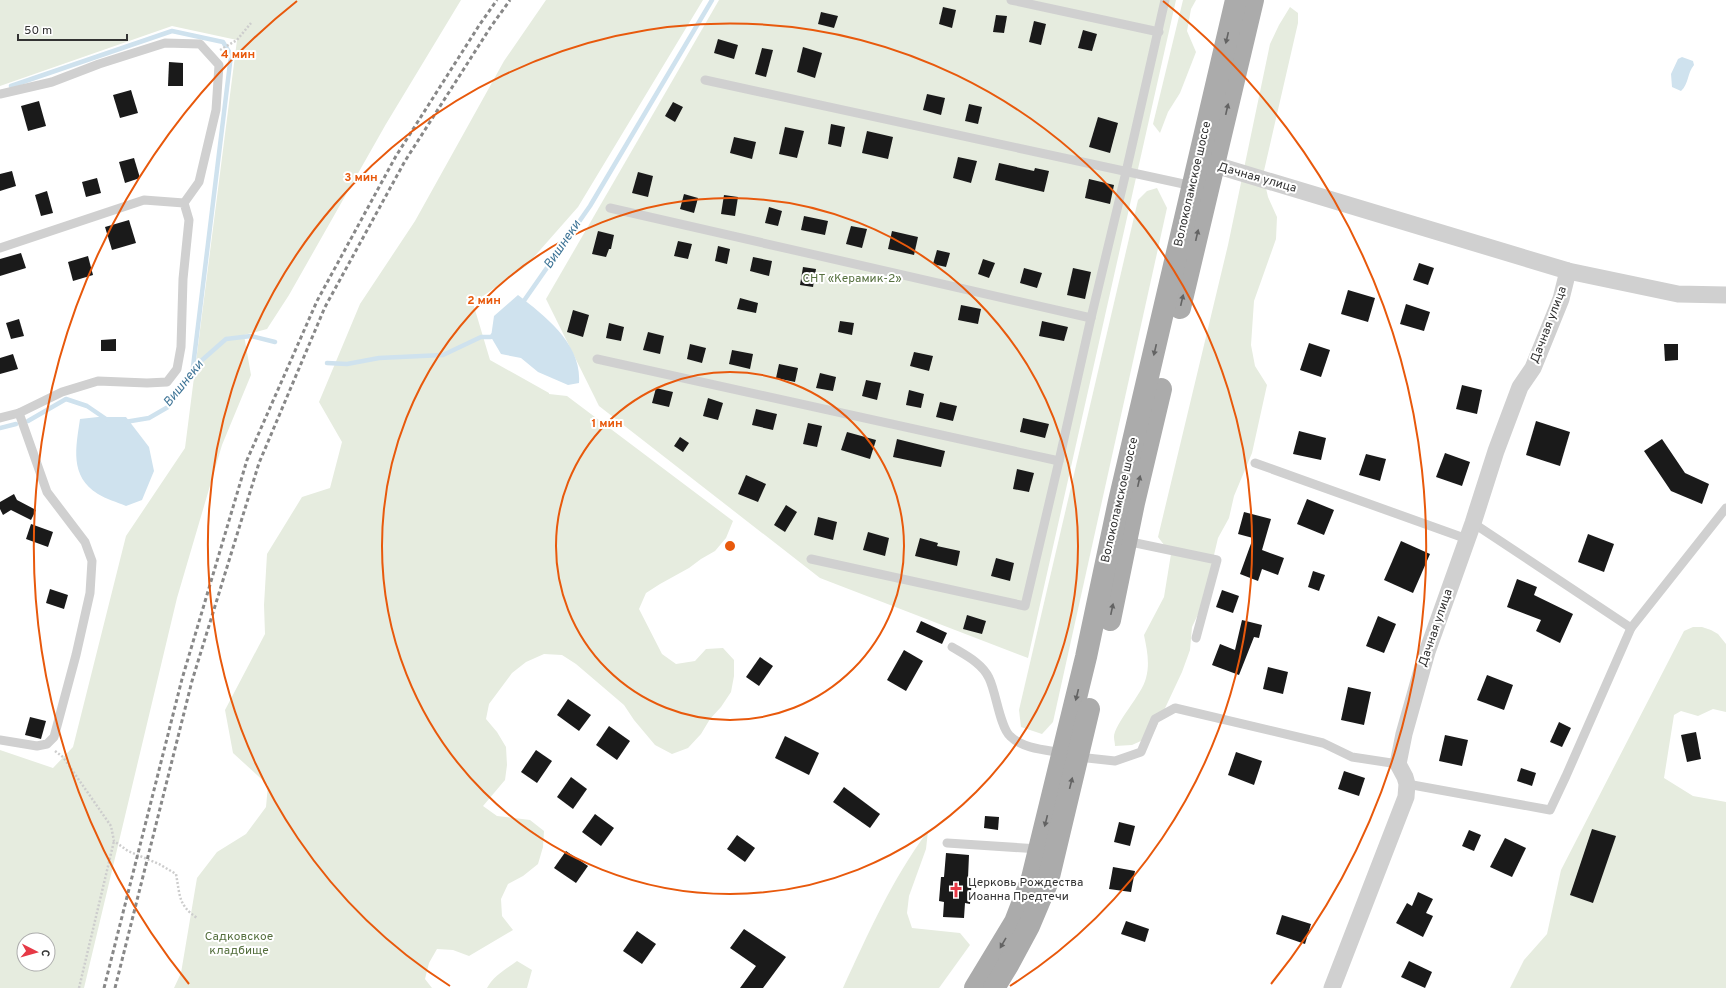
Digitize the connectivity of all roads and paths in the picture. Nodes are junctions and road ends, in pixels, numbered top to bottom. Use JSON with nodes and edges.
{"nodes":[{"id":1,"x":1011,"y":0,"type":"edge"},
{"id":2,"x":1166,"y":0,"type":"edge"},
{"id":3,"x":1236,"y":0,"type":"edge"},
{"id":4,"x":1253,"y":0,"type":"edge"},
{"id":5,"x":251,"y":23,"type":"dead end"},
{"id":6,"x":1159,"y":32,"type":"junction"},
{"id":7,"x":224,"y":48,"type":"dead end"},
{"id":8,"x":705,"y":80,"type":"dead end"},
{"id":9,"x":0,"y":94,"type":"edge"},
{"id":10,"x":1206,"y":163,"type":"junction"},
{"id":11,"x":1126,"y":172,"type":"junction"},
{"id":12,"x":1200,"y":188,"type":"junction"},
{"id":13,"x":184,"y":203,"type":"junction"},
{"id":14,"x":610,"y":208,"type":"dead end"},
{"id":15,"x":0,"y":248,"type":"edge"},
{"id":16,"x":1568,"y":270,"type":"junction"},
{"id":17,"x":1726,"y":295,"type":"edge"},
{"id":18,"x":1091,"y":318,"type":"junction"},
{"id":19,"x":596,"y":359,"type":"dead end"},
{"id":20,"x":19,"y":413,"type":"junction"},
{"id":21,"x":0,"y":418,"type":"edge"},
{"id":22,"x":1059,"y":461,"type":"junction"},
{"id":23,"x":1255,"y":463,"type":"dead end"},
{"id":24,"x":1726,"y":508,"type":"edge"},
{"id":25,"x":1473,"y":523,"type":"junction"},
{"id":26,"x":1467,"y":539,"type":"junction"},
{"id":27,"x":1126,"y":541,"type":"junction"},
{"id":28,"x":811,"y":559,"type":"dead end"},
{"id":29,"x":1631,"y":628,"type":"junction"},
{"id":30,"x":1196,"y":638,"type":"dead end"},
{"id":31,"x":952,"y":647,"type":"dead end"},
{"id":32,"x":0,"y":740,"type":"edge"},
{"id":33,"x":47,"y":744,"type":"junction"},
{"id":34,"x":1070,"y":755,"type":"junction"},
{"id":35,"x":1398,"y":764,"type":"junction"},
{"id":36,"x":1407,"y":784,"type":"junction"},
{"id":37,"x":114,"y":841,"type":"junction"},
{"id":38,"x":947,"y":843,"type":"dead end"},
{"id":39,"x":1039,"y":849,"type":"junction"},
{"id":40,"x":197,"y":918,"type":"dead end"},
{"id":41,"x":79,"y":988,"type":"edge"},
{"id":42,"x":975,"y":988,"type":"edge"},
{"id":43,"x":994,"y":988,"type":"edge"},
{"id":44,"x":1332,"y":988,"type":"edge"}],
"edges":[{"from":1,"to":6,"type":"lane"},
{"from":2,"to":6,"type":"lane"},
{"from":3,"to":10,"type":"main road","name":"Волоколамское шоссе","one_way":true},
{"from":10,"to":4,"type":"main road","name":"Волоколамское шоссе","one_way":true},
{"from":5,"to":7,"type":"path"},
{"from":6,"to":11,"type":"lane"},
{"from":8,"to":11,"type":"lane"},
{"from":9,"to":13,"type":"lane"},
{"from":10,"to":12,"type":"main road","name":"Волоколамское шоссе"},
{"from":10,"to":16,"type":"street","name":"Дачная улица"},
{"from":11,"to":12,"type":"lane"},
{"from":11,"to":18,"type":"lane"},
{"from":27,"to":12,"type":"main road","name":"Волоколамское шоссе","one_way":true},
{"from":12,"to":34,"type":"main road","name":"Волоколамское шоссе","one_way":true},
{"from":13,"to":15,"type":"lane"},
{"from":13,"to":20,"type":"lane"},
{"from":14,"to":18,"type":"lane"},
{"from":16,"to":17,"type":"street","name":"Дачная улица"},
{"from":16,"to":25,"type":"street","name":"Дачная улица"},
{"from":18,"to":22,"type":"lane"},
{"from":19,"to":22,"type":"lane"},
{"from":20,"to":21,"type":"lane"},
{"from":20,"to":33,"type":"lane"},
{"from":22,"to":28,"type":"lane"},
{"from":23,"to":26,"type":"lane"},
{"from":24,"to":29,"type":"lane"},
{"from":25,"to":26,"type":"street","name":"Дачная улица"},
{"from":25,"to":29,"type":"lane"},
{"from":26,"to":35,"type":"street","name":"Дачная улица"},
{"from":27,"to":30,"type":"lane"},
{"from":34,"to":27,"type":"main road","name":"Волоколамское шоссе","one_way":true},
{"from":29,"to":36,"type":"lane"},
{"from":31,"to":34,"type":"lane"},
{"from":32,"to":33,"type":"lane"},
{"from":33,"to":37,"type":"path"},
{"from":34,"to":35,"type":"lane"},
{"from":34,"to":39,"type":"main road","name":"Волоколамское шоссе","one_way":true},
{"from":43,"to":34,"type":"main road","name":"Волоколамское шоссе","one_way":true},
{"from":35,"to":36,"type":"street"},
{"from":36,"to":44,"type":"street"},
{"from":37,"to":40,"type":"path"},
{"from":37,"to":41,"type":"path"},
{"from":38,"to":39,"type":"lane"},
{"from":39,"to":42,"type":"main road","name":"Волоколамское шоссе","one_way":true}]}
